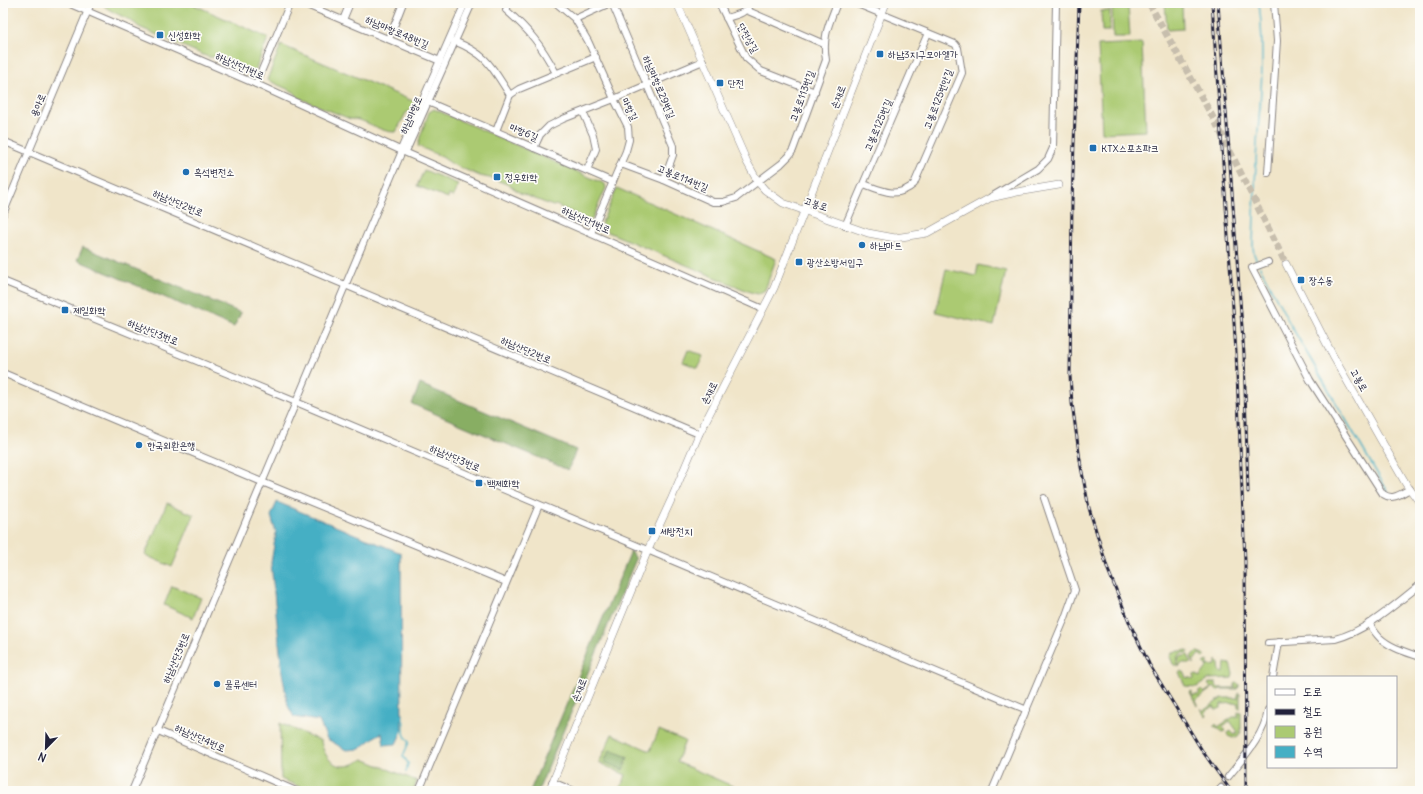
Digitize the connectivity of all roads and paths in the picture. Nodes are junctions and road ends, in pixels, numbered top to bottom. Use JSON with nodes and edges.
{"nodes":[{"id":1,"x":68,"y":3,"type":"edge"},
{"id":2,"x":91,"y":3,"type":"edge"},
{"id":3,"x":290,"y":3,"type":"edge"},
{"id":4,"x":302,"y":3,"type":"edge"},
{"id":5,"x":350,"y":3,"type":"edge"},
{"id":6,"x":404,"y":3,"type":"edge"},
{"id":7,"x":465,"y":3,"type":"edge"},
{"id":8,"x":472,"y":3,"type":"edge"},
{"id":9,"x":509,"y":3,"type":"edge"},
{"id":10,"x":556,"y":3,"type":"edge"},
{"id":11,"x":611,"y":3,"type":"edge"},
{"id":12,"x":677,"y":3,"type":"edge"},
{"id":13,"x":719,"y":3,"type":"edge"},
{"id":14,"x":750,"y":3,"type":"edge"},
{"id":15,"x":837,"y":3,"type":"edge"},
{"id":16,"x":855,"y":3,"type":"edge"},
{"id":17,"x":886,"y":3,"type":"edge"},
{"id":18,"x":1056,"y":3,"type":"edge"},
{"id":19,"x":1274,"y":3,"type":"edge"},
{"id":20,"x":746,"y":10,"type":"junction"},
{"id":21,"x":89,"y":12,"type":"junction"},
{"id":22,"x":881,"y":14,"type":"junction"},
{"id":23,"x":726,"y":18,"type":"junction"},
{"id":24,"x":574,"y":19,"type":"junction"},
{"id":25,"x":343,"y":20,"type":"junction"},
{"id":26,"x":928,"y":33,"type":"junction"},
{"id":27,"x":389,"y":39,"type":"junction"},
{"id":28,"x":454,"y":41,"type":"junction"},
{"id":29,"x":824,"y":44,"type":"junction"},
{"id":30,"x":596,"y":57,"type":"junction"},
{"id":31,"x":440,"y":61,"type":"junction"},
{"id":32,"x":703,"y":61,"type":"junction"},
{"id":33,"x":556,"y":73,"type":"junction"},
{"id":34,"x":256,"y":84,"type":"junction"},
{"id":35,"x":648,"y":85,"type":"junction"},
{"id":36,"x":815,"y":92,"type":"junction"},
{"id":37,"x":510,"y":95,"type":"junction"},
{"id":38,"x":614,"y":99,"type":"junction"},
{"id":39,"x":428,"y":102,"type":"junction"},
{"id":40,"x":583,"y":112,"type":"junction"},
{"id":41,"x":496,"y":131,"type":"junction"},
{"id":42,"x":3,"y":141,"type":"edge"},
{"id":43,"x":534,"y":148,"type":"junction"},
{"id":44,"x":402,"y":151,"type":"junction"},
{"id":45,"x":29,"y":152,"type":"junction"},
{"id":46,"x":621,"y":164,"type":"junction"},
{"id":47,"x":588,"y":170,"type":"junction"},
{"id":48,"x":1268,"y":173,"type":"dead end"},
{"id":49,"x":664,"y":180,"type":"junction"},
{"id":50,"x":613,"y":182,"type":"junction"},
{"id":51,"x":758,"y":182,"type":"junction"},
{"id":52,"x":864,"y":184,"type":"junction"},
{"id":53,"x":1059,"y":185,"type":"dead end"},
{"id":54,"x":990,"y":198,"type":"junction"},
{"id":55,"x":804,"y":210,"type":"junction"},
{"id":56,"x":3,"y":214,"type":"edge"},
{"id":57,"x":846,"y":226,"type":"junction"},
{"id":58,"x":591,"y":233,"type":"junction"},
{"id":59,"x":1266,"y":263,"type":"dead end"},
{"id":60,"x":1286,"y":264,"type":"tunnel mouth"},
{"id":61,"x":3,"y":281,"type":"edge"},
{"id":62,"x":345,"y":285,"type":"junction"},
{"id":63,"x":763,"y":309,"type":"junction"},
{"id":64,"x":3,"y":373,"type":"edge"},
{"id":65,"x":296,"y":402,"type":"junction"},
{"id":66,"x":699,"y":434,"type":"junction"},
{"id":67,"x":262,"y":482,"type":"junction"},
{"id":68,"x":1410,"y":489,"type":"junction"},
{"id":69,"x":1044,"y":498,"type":"dead end"},
{"id":70,"x":1420,"y":503,"type":"edge"},
{"id":71,"x":539,"y":505,"type":"junction"},
{"id":72,"x":648,"y":550,"type":"junction"},
{"id":73,"x":506,"y":582,"type":"junction"},
{"id":74,"x":1420,"y":585,"type":"edge"},
{"id":75,"x":1368,"y":623,"type":"junction"},
{"id":76,"x":1279,"y":642,"type":"junction"},
{"id":77,"x":1268,"y":644,"type":"dead end"},
{"id":78,"x":1420,"y":657,"type":"edge"},
{"id":79,"x":1273,"y":676,"type":"edge"},
{"id":80,"x":1027,"y":710,"type":"junction"},
{"id":81,"x":1267,"y":714,"type":"edge"},
{"id":82,"x":156,"y":730,"type":"junction"},
{"id":83,"x":1228,"y":777,"type":"tunnel mouth"},
{"id":84,"x":552,"y":782,"type":"junction"},
{"id":85,"x":132,"y":791,"type":"edge"},
{"id":86,"x":296,"y":791,"type":"edge"},
{"id":87,"x":419,"y":791,"type":"edge"},
{"id":88,"x":548,"y":791,"type":"edge"},
{"id":89,"x":574,"y":791,"type":"edge"},
{"id":90,"x":992,"y":791,"type":"edge"}],
"edges":[{"from":1,"to":21,"type":"street","name":"하남산단1번로"},
{"from":2,"to":21,"type":"street","name":"용아로"},
{"from":3,"to":34,"type":"street"},
{"from":4,"to":25,"type":"street","name":"하남마항로48번길"},
{"from":5,"to":25,"type":"street"},
{"from":6,"to":27,"type":"street"},
{"from":7,"to":31,"type":"street","name":"하남마항로"},
{"from":8,"to":28,"type":"street","name":"하남마항로"},
{"from":9,"to":33,"type":"street"},
{"from":10,"to":24,"type":"street","name":"마항길"},
{"from":11,"to":24,"type":"street"},
{"from":11,"to":35,"type":"street","name":"하남마항로29번길"},
{"from":12,"to":32,"type":"main road","name":"고봉로"},
{"from":13,"to":23,"type":"street","name":"단전상길"},
{"from":14,"to":20,"type":"street"},
{"from":15,"to":29,"type":"street","name":"고봉로113번길"},
{"from":16,"to":22,"type":"street","name":"고봉로125번안길"},
{"from":17,"to":22,"type":"main road","name":"손재로"},
{"from":18,"to":54,"type":"street"},
{"from":19,"to":48,"type":"street"},
{"from":20,"to":23,"type":"street"},
{"from":20,"to":29,"type":"street"},
{"from":21,"to":34,"type":"street","name":"하남산단1번로"},
{"from":21,"to":45,"type":"street","name":"용아로"},
{"from":22,"to":26,"type":"street","name":"고봉로125번안길"},
{"from":22,"to":55,"type":"main road","name":"손재로"},
{"from":23,"to":36,"type":"street","name":"단전상길"},
{"from":24,"to":30,"type":"street","name":"마항길"},
{"from":25,"to":27,"type":"street","name":"하남마항로48번길"},
{"from":26,"to":52,"type":"street","name":"고봉로125번길"},
{"from":26,"to":52,"type":"street","name":"고봉로125번안길"},
{"from":27,"to":31,"type":"street","name":"하남마항로48번길"},
{"from":28,"to":37,"type":"street"},
{"from":28,"to":39,"type":"street","name":"하남마항로"},
{"from":29,"to":36,"type":"street","name":"고봉로113번길"},
{"from":30,"to":33,"type":"street"},
{"from":30,"to":38,"type":"street","name":"마항길"},
{"from":31,"to":44,"type":"street","name":"하남마항로"},
{"from":32,"to":35,"type":"street"},
{"from":32,"to":51,"type":"main road","name":"고봉로"},
{"from":33,"to":37,"type":"street"},
{"from":34,"to":44,"type":"street","name":"하남산단1번로"},
{"from":35,"to":38,"type":"street"},
{"from":35,"to":49,"type":"street","name":"하남마항로29번길"},
{"from":36,"to":51,"type":"street","name":"고봉로113번길"},
{"from":37,"to":41,"type":"street"},
{"from":38,"to":40,"type":"street"},
{"from":38,"to":46,"type":"street","name":"마항길"},
{"from":39,"to":41,"type":"street","name":"마항6길"},
{"from":39,"to":44,"type":"street","name":"하남마항로"},
{"from":40,"to":43,"type":"street"},
{"from":40,"to":47,"type":"street"},
{"from":41,"to":43,"type":"street","name":"마항6길"},
{"from":42,"to":45,"type":"street","name":"하남산단2번로"},
{"from":43,"to":47,"type":"street","name":"마항6길"},
{"from":44,"to":58,"type":"street","name":"하남산단1번로"},
{"from":44,"to":62,"type":"street"},
{"from":45,"to":56,"type":"street","name":"용아로"},
{"from":45,"to":62,"type":"street","name":"하남산단2번로"},
{"from":46,"to":49,"type":"street","name":"고봉로114번길"},
{"from":46,"to":50,"type":"street","name":"마항길"},
{"from":47,"to":50,"type":"street","name":"마항6길"},
{"from":49,"to":51,"type":"street","name":"고봉로114번길"},
{"from":50,"to":58,"type":"street","name":"마항길"},
{"from":51,"to":55,"type":"main road","name":"고봉로"},
{"from":52,"to":57,"type":"street","name":"고봉로125번길"},
{"from":53,"to":54,"type":"main road","name":"고봉로"},
{"from":54,"to":57,"type":"main road","name":"고봉로"},
{"from":55,"to":57,"type":"main road","name":"고봉로"},
{"from":55,"to":63,"type":"main road","name":"손재로"},
{"from":58,"to":63,"type":"street","name":"하남산단1번로"},
{"from":59,"to":68,"type":"street"},
{"from":60,"to":68,"type":"main road","name":"고봉로"},
{"from":61,"to":65,"type":"street","name":"하남산단3번로"},
{"from":62,"to":65,"type":"street"},
{"from":62,"to":66,"type":"street","name":"하남산단2번로"},
{"from":63,"to":66,"type":"main road","name":"손재로"},
{"from":64,"to":67,"type":"street"},
{"from":65,"to":67,"type":"street","name":"하남산단3번로"},
{"from":65,"to":71,"type":"street","name":"하남산단3번로"},
{"from":66,"to":72,"type":"main road","name":"손재로"},
{"from":67,"to":73,"type":"street"},
{"from":67,"to":82,"type":"street","name":"하남산단3번로"},
{"from":68,"to":70,"type":"main road","name":"고봉로"},
{"from":69,"to":80,"type":"street"},
{"from":71,"to":72,"type":"street","name":"하남산단3번로"},
{"from":71,"to":73,"type":"street"},
{"from":72,"to":80,"type":"street","name":"하남산단3번로"},
{"from":72,"to":84,"type":"main road","name":"손재로"},
{"from":73,"to":87,"type":"street"},
{"from":74,"to":75,"type":"street"},
{"from":75,"to":76,"type":"street"},
{"from":75,"to":78,"type":"street"},
{"from":76,"to":77,"type":"street"},
{"from":76,"to":79,"type":"street"},
{"from":80,"to":90,"type":"street"},
{"from":81,"to":83,"type":"street"},
{"from":82,"to":85,"type":"street"},
{"from":82,"to":86,"type":"street","name":"하남산단4번로"},
{"from":84,"to":88,"type":"main road","name":"손재로"},
{"from":84,"to":89,"type":"street"}]}
